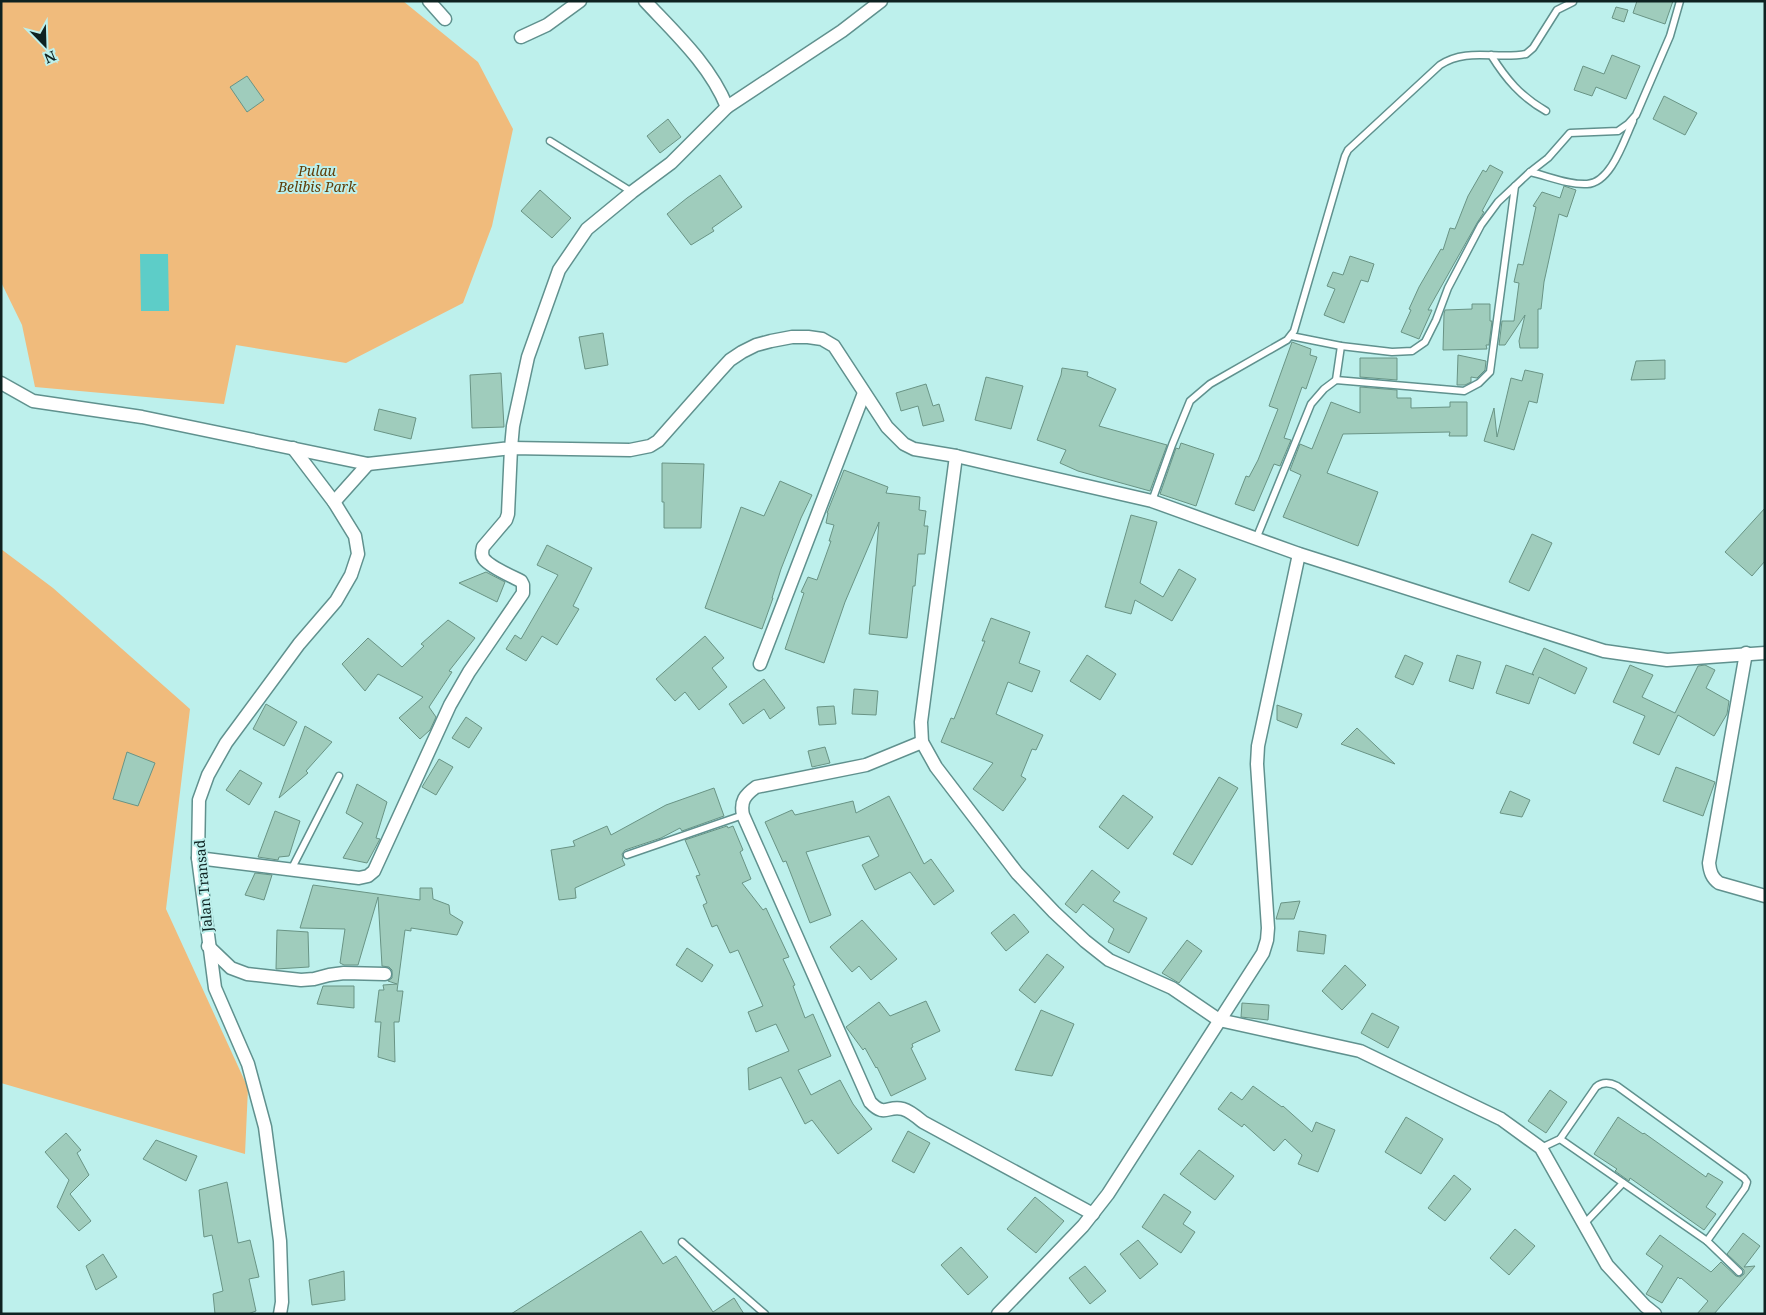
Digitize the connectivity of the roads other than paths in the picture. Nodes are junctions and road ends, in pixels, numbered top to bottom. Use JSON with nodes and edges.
{"nodes":[{"id":1,"x":429,"y":1,"type":"edge"},
{"id":2,"x":580,"y":1,"type":"edge"},
{"id":3,"x":645,"y":1,"type":"edge"},
{"id":4,"x":881,"y":1,"type":"edge"},
{"id":5,"x":1680,"y":1,"type":"edge"},
{"id":6,"x":1573,"y":2,"type":"edge"},
{"id":7,"x":445,"y":19,"type":"dead end"},
{"id":8,"x":521,"y":38,"type":"dead end"},
{"id":9,"x":1491,"y":55,"type":"junction"},
{"id":10,"x":727,"y":107,"type":"junction"},
{"id":11,"x":1546,"y":112,"type":"dead end"},
{"id":12,"x":1636,"y":115,"type":"junction"},
{"id":13,"x":550,"y":141,"type":"dead end"},
{"id":14,"x":1530,"y":172,"type":"junction"},
{"id":15,"x":1515,"y":186,"type":"junction"},
{"id":16,"x":632,"y":192,"type":"junction"},
{"id":17,"x":1291,"y":336,"type":"junction"},
{"id":18,"x":1341,"y":346,"type":"junction"},
{"id":19,"x":1336,"y":380,"type":"junction"},
{"id":20,"x":1,"y":383,"type":"edge"},
{"id":21,"x":864,"y":393,"type":"junction"},
{"id":22,"x":293,"y":448,"type":"junction"},
{"id":23,"x":511,"y":448,"type":"junction"},
{"id":24,"x":956,"y":456,"type":"junction"},
{"id":25,"x":368,"y":464,"type":"junction"},
{"id":26,"x":1152,"y":501,"type":"junction"},
{"id":27,"x":334,"y":502,"type":"junction"},
{"id":28,"x":1256,"y":538,"type":"junction"},
{"id":29,"x":1299,"y":554,"type":"junction"},
{"id":30,"x":1746,"y":653,"type":"junction"},
{"id":31,"x":1765,"y":653,"type":"edge"},
{"id":32,"x":760,"y":664,"type":"dead end"},
{"id":33,"x":922,"y":742,"type":"junction"},
{"id":34,"x":339,"y":776,"type":"dead end"},
{"id":35,"x":743,"y":815,"type":"junction"},
{"id":36,"x":627,"y":855,"type":"dead end"},
{"id":37,"x":198,"y":858,"type":"junction"},
{"id":38,"x":291,"y":870,"type":"junction"},
{"id":39,"x":1765,"y":896,"type":"edge"},
{"id":40,"x":208,"y":946,"type":"junction"},
{"id":41,"x":385,"y":974,"type":"dead end"},
{"id":42,"x":1219,"y":1020,"type":"junction"},
{"id":43,"x":1560,"y":1139,"type":"junction"},
{"id":44,"x":1541,"y":1148,"type":"junction"},
{"id":45,"x":1623,"y":1183,"type":"junction"},
{"id":46,"x":1093,"y":1214,"type":"junction"},
{"id":47,"x":1584,"y":1224,"type":"junction"},
{"id":48,"x":1706,"y":1241,"type":"junction"},
{"id":49,"x":682,"y":1242,"type":"dead end"},
{"id":50,"x":1739,"y":1272,"type":"dead end"},
{"id":51,"x":280,"y":1314,"type":"edge"},
{"id":52,"x":765,"y":1314,"type":"edge"},
{"id":53,"x":998,"y":1314,"type":"edge"},
{"id":54,"x":1655,"y":1314,"type":"edge"}],
"edges":[{"from":1,"to":7,"type":"street"},
{"from":2,"to":8,"type":"street"},
{"from":3,"to":10,"type":"street"},
{"from":4,"to":10,"type":"street"},
{"from":5,"to":12,"type":"lane"},
{"from":6,"to":9,"type":"lane"},
{"from":9,"to":11,"type":"lane"},
{"from":9,"to":17,"type":"lane"},
{"from":10,"to":16,"type":"street"},
{"from":12,"to":14,"type":"lane"},
{"from":12,"to":14,"type":"lane"},
{"from":13,"to":16,"type":"lane"},
{"from":14,"to":15,"type":"lane"},
{"from":15,"to":18,"type":"lane"},
{"from":15,"to":19,"type":"lane"},
{"from":16,"to":23,"type":"street"},
{"from":17,"to":18,"type":"lane"},
{"from":17,"to":26,"type":"lane"},
{"from":18,"to":19,"type":"lane"},
{"from":19,"to":28,"type":"lane"},
{"from":20,"to":22,"type":"street"},
{"from":21,"to":23,"type":"street"},
{"from":21,"to":24,"type":"street"},
{"from":21,"to":32,"type":"street"},
{"from":22,"to":25,"type":"street"},
{"from":22,"to":27,"type":"street","name":"Jalan Transad"},
{"from":23,"to":25,"type":"street"},
{"from":23,"to":38,"type":"street"},
{"from":24,"to":26,"type":"street"},
{"from":24,"to":33,"type":"street"},
{"from":25,"to":27,"type":"street"},
{"from":26,"to":28,"type":"street"},
{"from":27,"to":37,"type":"street","name":"Jalan Transad"},
{"from":28,"to":29,"type":"street"},
{"from":29,"to":30,"type":"street"},
{"from":29,"to":42,"type":"street"},
{"from":30,"to":31,"type":"street"},
{"from":30,"to":39,"type":"street"},
{"from":33,"to":35,"type":"street"},
{"from":33,"to":42,"type":"street"},
{"from":34,"to":38,"type":"lane"},
{"from":35,"to":36,"type":"lane"},
{"from":35,"to":46,"type":"street"},
{"from":37,"to":38,"type":"street"},
{"from":37,"to":40,"type":"street","name":"Jalan Transad"},
{"from":40,"to":41,"type":"street"},
{"from":40,"to":51,"type":"street","name":"Jalan Transad"},
{"from":42,"to":44,"type":"street"},
{"from":42,"to":46,"type":"street"},
{"from":43,"to":44,"type":"lane"},
{"from":43,"to":45,"type":"lane"},
{"from":43,"to":48,"type":"lane"},
{"from":44,"to":47,"type":"street"},
{"from":45,"to":47,"type":"lane"},
{"from":45,"to":48,"type":"lane"},
{"from":46,"to":53,"type":"street"},
{"from":47,"to":54,"type":"street"},
{"from":48,"to":50,"type":"lane"},
{"from":49,"to":52,"type":"lane"}]}
